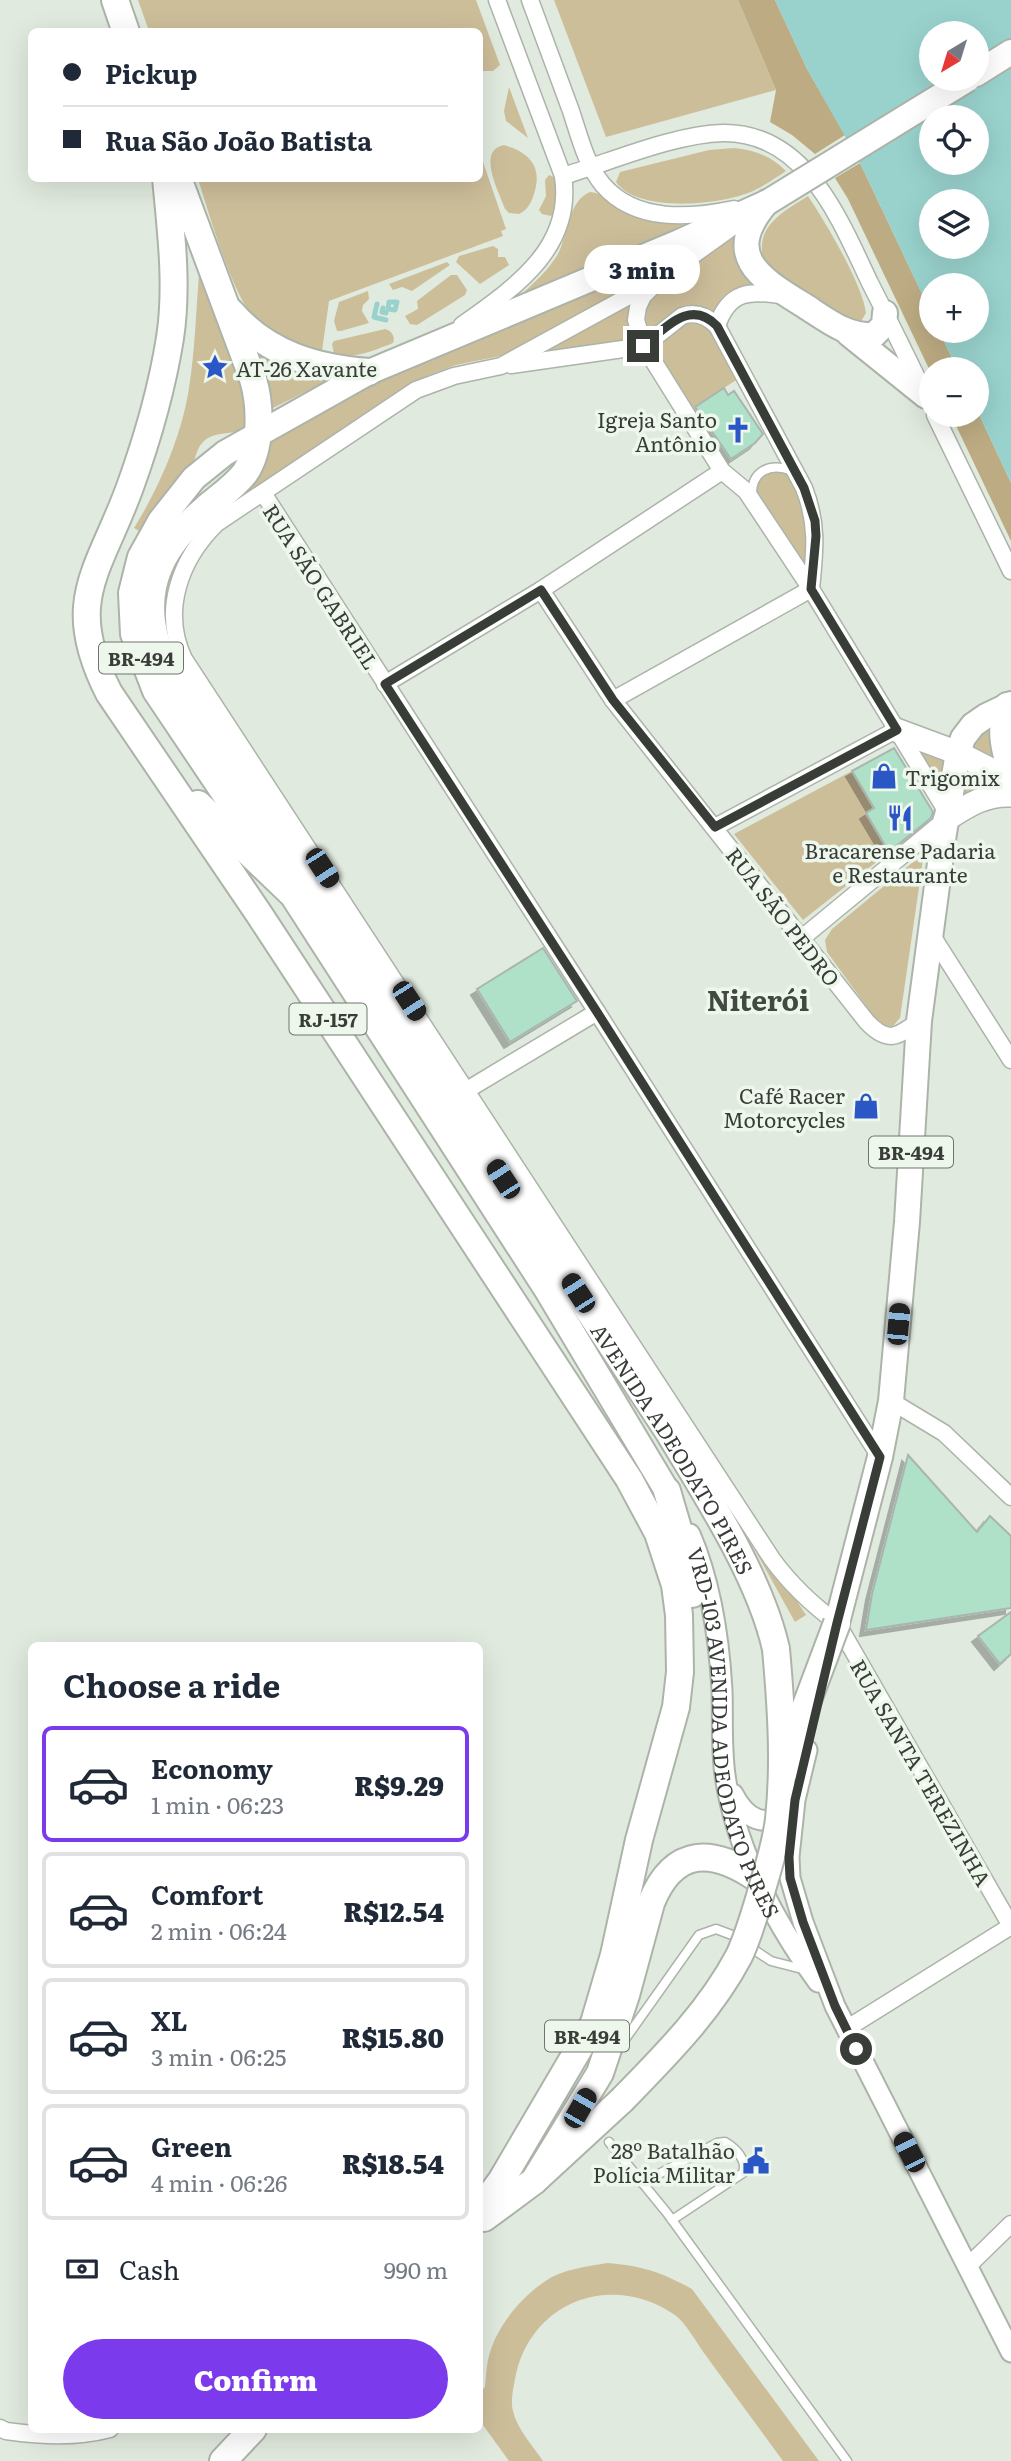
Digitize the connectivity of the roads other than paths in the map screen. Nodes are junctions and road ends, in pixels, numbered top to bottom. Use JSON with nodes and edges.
{"nodes":[{"id":1,"x":115,"y":0,"type":"edge"},
{"id":2,"x":497,"y":0,"type":"edge"},
{"id":3,"x":530,"y":0,"type":"edge"},
{"id":4,"x":125,"y":28,"type":"edge"},
{"id":5,"x":1011,"y":52,"type":"edge"},
{"id":6,"x":989,"y":66,"type":"edge"},
{"id":7,"x":948,"y":91,"type":"edge"},
{"id":8,"x":593,"y":167,"type":"junction"},
{"id":9,"x":563,"y":176,"type":"junction"},
{"id":10,"x":166,"y":182,"type":"edge"},
{"id":11,"x":179,"y":182,"type":"edge"},
{"id":12,"x":768,"y":202,"type":"junction"},
{"id":13,"x":660,"y":279,"type":"junction"},
{"id":14,"x":790,"y":297,"type":"junction"},
{"id":15,"x":223,"y":303,"type":"junction"},
{"id":16,"x":885,"y":313,"type":"junction"},
{"id":17,"x":717,"y":326,"type":"junction"},
{"id":18,"x":849,"y":334,"type":"junction"},
{"id":19,"x":439,"y":341,"type":"junction"},
{"id":20,"x":643,"y":346,"type":"junction"},
{"id":21,"x":501,"y":366,"type":"junction"},
{"id":22,"x":369,"y":372,"type":"junction"},
{"id":23,"x":919,"y":382,"type":"edge"},
{"id":24,"x":919,"y":395,"type":"edge"},
{"id":25,"x":941,"y":427,"type":"edge"},
{"id":26,"x":257,"y":434,"type":"junction"},
{"id":27,"x":722,"y":471,"type":"junction"},
{"id":28,"x":796,"y":473,"type":"junction"},
{"id":29,"x":262,"y":493,"type":"junction"},
{"id":30,"x":752,"y":499,"type":"junction"},
{"id":31,"x":1011,"y":570,"type":"edge"},
{"id":32,"x":811,"y":589,"type":"junction"},
{"id":33,"x":541,"y":590,"type":"junction"},
{"id":34,"x":385,"y":684,"type":"junction"},
{"id":35,"x":613,"y":700,"type":"junction"},
{"id":36,"x":1009,"y":705,"type":"edge"},
{"id":37,"x":897,"y":730,"type":"junction"},
{"id":38,"x":958,"y":753,"type":"junction"},
{"id":39,"x":164,"y":771,"type":"junction"},
{"id":40,"x":1011,"y":772,"type":"edge"},
{"id":41,"x":1011,"y":780,"type":"edge"},
{"id":42,"x":1011,"y":795,"type":"edge"},
{"id":43,"x":946,"y":816,"type":"junction"},
{"id":44,"x":715,"y":827,"type":"junction"},
{"id":45,"x":290,"y":892,"type":"junction"},
{"id":46,"x":931,"y":933,"type":"junction"},
{"id":47,"x":802,"y":938,"type":"junction"},
{"id":48,"x":597,"y":1012,"type":"junction"},
{"id":49,"x":919,"y":1021,"type":"junction"},
{"id":50,"x":1011,"y":1060,"type":"edge"},
{"id":51,"x":467,"y":1090,"type":"junction"},
{"id":52,"x":891,"y":1401,"type":"junction"},
{"id":53,"x":880,"y":1457,"type":"junction"},
{"id":54,"x":667,"y":1490,"type":"junction"},
{"id":55,"x":1011,"y":1497,"type":"edge"},
{"id":56,"x":837,"y":1623,"type":"junction"},
{"id":57,"x":680,"y":1672,"type":"junction"},
{"id":58,"x":725,"y":1777,"type":"junction"},
{"id":59,"x":787,"y":1810,"type":"junction"},
{"id":60,"x":639,"y":1840,"type":"joint"},
{"id":61,"x":758,"y":1879,"type":"junction"},
{"id":62,"x":1011,"y":1926,"type":"edge"},
{"id":63,"x":809,"y":1970,"type":"junction"},
{"id":64,"x":835,"y":2006,"type":"junction"},
{"id":65,"x":846,"y":2029,"type":"junction"},
{"id":66,"x":600,"y":2073,"type":"junction"},
{"id":67,"x":609,"y":2142,"type":"dead end"},
{"id":68,"x":534,"y":2181,"type":"junction"},
{"id":69,"x":642,"y":2183,"type":"junction"},
{"id":70,"x":483,"y":2205,"type":"edge"},
{"id":71,"x":483,"y":2219,"type":"edge"},
{"id":72,"x":672,"y":2220,"type":"junction"},
{"id":73,"x":1011,"y":2224,"type":"edge"},
{"id":74,"x":967,"y":2267,"type":"junction"},
{"id":75,"x":1011,"y":2352,"type":"edge"},
{"id":76,"x":2,"y":2432,"type":"edge"},
{"id":77,"x":91,"y":2433,"type":"edge"},
{"id":78,"x":249,"y":2433,"type":"edge"},
{"id":79,"x":223,"y":2461,"type":"edge"},
{"id":80,"x":847,"y":2461,"type":"edge"}],
"edges":[{"from":1,"to":4,"type":"highway"},
{"from":2,"to":9,"type":"street"},
{"from":3,"to":8,"type":"street"},
{"from":5,"to":6,"type":"main road"},
{"from":7,"to":12,"type":"main road","bridge":true},
{"from":8,"to":9,"type":"street"},
{"from":8,"to":12,"type":"street"},
{"from":8,"to":16,"type":"street"},
{"from":9,"to":19,"type":"street"},
{"from":10,"to":39,"type":"highway","number":"RJ-157"},
{"from":11,"to":15,"type":"highway","name":"AVENIDA ADEODATO PIRES"},
{"from":12,"to":13,"type":"street"},
{"from":12,"to":14,"type":"main road"},
{"from":12,"to":19,"type":"main road","number":"BR-494"},
{"from":13,"to":20,"type":"street"},
{"from":13,"to":21,"type":"street"},
{"from":14,"to":17,"type":"street"},
{"from":14,"to":18,"type":"main road"},
{"from":15,"to":22,"type":"highway"},
{"from":15,"to":26,"type":"highway","name":"AVENIDA ADEODATO PIRES"},
{"from":16,"to":18,"type":"main road"},
{"from":16,"to":23,"type":"street"},
{"from":17,"to":20,"type":"street"},
{"from":17,"to":28,"type":"street"},
{"from":18,"to":24,"type":"main road"},
{"from":19,"to":22,"type":"main road","number":"BR-494"},
{"from":20,"to":21,"type":"street"},
{"from":20,"to":27,"type":"street"},
{"from":21,"to":29,"type":"street"},
{"from":22,"to":26,"type":"main road","number":"BR-494"},
{"from":25,"to":31,"type":"street"},
{"from":26,"to":45,"type":"main road","name":"VRD-103 AVENIDA ADEODATO PIRES","number":"BR-494"},
{"from":26,"to":59,"type":"highway","name":"AVENIDA ADEODATO PIRES","number":"BR-494","bridge":true},
{"from":27,"to":30,"type":"street"},
{"from":27,"to":33,"type":"street"},
{"from":28,"to":30,"type":"lane"},
{"from":28,"to":32,"type":"street"},
{"from":29,"to":34,"type":"street","name":"RUA SÃO GABRIEL"},
{"from":29,"to":51,"type":"street","name":"RUA SANTA TEREZINHA"},
{"from":30,"to":32,"type":"street"},
{"from":32,"to":35,"type":"street"},
{"from":32,"to":37,"type":"street"},
{"from":33,"to":34,"type":"street"},
{"from":33,"to":35,"type":"street","name":"RUA SÃO PEDRO"},
{"from":34,"to":48,"type":"street","name":"RUA SÃO GABRIEL"},
{"from":35,"to":44,"type":"street","name":"RUA SÃO PEDRO"},
{"from":36,"to":38,"type":"main road","number":"BR-494"},
{"from":36,"to":40,"type":"main road"},
{"from":37,"to":38,"type":"main road"},
{"from":37,"to":43,"type":"street"},
{"from":37,"to":44,"type":"street"},
{"from":38,"to":41,"type":"main road"},
{"from":38,"to":43,"type":"main road","number":"BR-494"},
{"from":39,"to":45,"type":"highway"},
{"from":39,"to":57,"type":"highway","number":"RJ-157"},
{"from":42,"to":43,"type":"main road"},
{"from":43,"to":46,"type":"main road","number":"BR-494"},
{"from":43,"to":47,"type":"street"},
{"from":44,"to":47,"type":"street","name":"RUA SÃO PEDRO"},
{"from":45,"to":54,"type":"main road","name":"VRD-103 AVENIDA ADEODATO PIRES","number":"BR-494"},
{"from":46,"to":49,"type":"main road","number":"BR-494"},
{"from":46,"to":50,"type":"street"},
{"from":47,"to":49,"type":"street","name":"RUA SÃO PEDRO"},
{"from":48,"to":51,"type":"street"},
{"from":48,"to":53,"type":"street","name":"RUA SÃO GABRIEL"},
{"from":49,"to":52,"type":"main road","number":"BR-494"},
{"from":51,"to":56,"type":"street","name":"RUA SANTA TEREZINHA"},
{"from":52,"to":53,"type":"main road","number":"BR-494"},
{"from":52,"to":55,"type":"street"},
{"from":53,"to":56,"type":"main road","number":"BR-494"},
{"from":54,"to":57,"type":"highway"},
{"from":54,"to":58,"type":"street","name":"VRD-103 AVENIDA ADEODATO PIRES","number":"BR-494"},
{"from":56,"to":59,"type":"highway","bridge":true},
{"from":56,"to":62,"type":"street","name":"RUA SANTA TEREZINHA"},
{"from":57,"to":60,"type":"highway","number":"RJ-157"},
{"from":58,"to":59,"type":"street"},
{"from":58,"to":61,"type":"street","name":"VRD-103 AVENIDA ADEODATO PIRES","number":"BR-494"},
{"from":59,"to":64,"type":"street"},
{"from":59,"to":68,"type":"highway","bridge":true},
{"from":60,"to":70,"type":"highway","number":"BR-494"},
{"from":61,"to":63,"type":"street","name":"VRD-103 AVENIDA ADEODATO PIRES","number":"BR-494"},
{"from":61,"to":66,"type":"highway"},
{"from":62,"to":65,"type":"street"},
{"from":63,"to":64,"type":"street","name":"VRD-103 AVENIDA ADEODATO PIRES","number":"BR-494"},
{"from":63,"to":66,"type":"lane"},
{"from":64,"to":65,"type":"street"},
{"from":65,"to":74,"type":"street"},
{"from":66,"to":68,"type":"highway"},
{"from":67,"to":69,"type":"lane"},
{"from":68,"to":71,"type":"highway"},
{"from":69,"to":72,"type":"lane"},
{"from":69,"to":72,"type":"lane"},
{"from":72,"to":80,"type":"lane"},
{"from":73,"to":74,"type":"street"},
{"from":74,"to":75,"type":"street"},
{"from":76,"to":77,"type":"street"},
{"from":78,"to":79,"type":"highway"}]}
